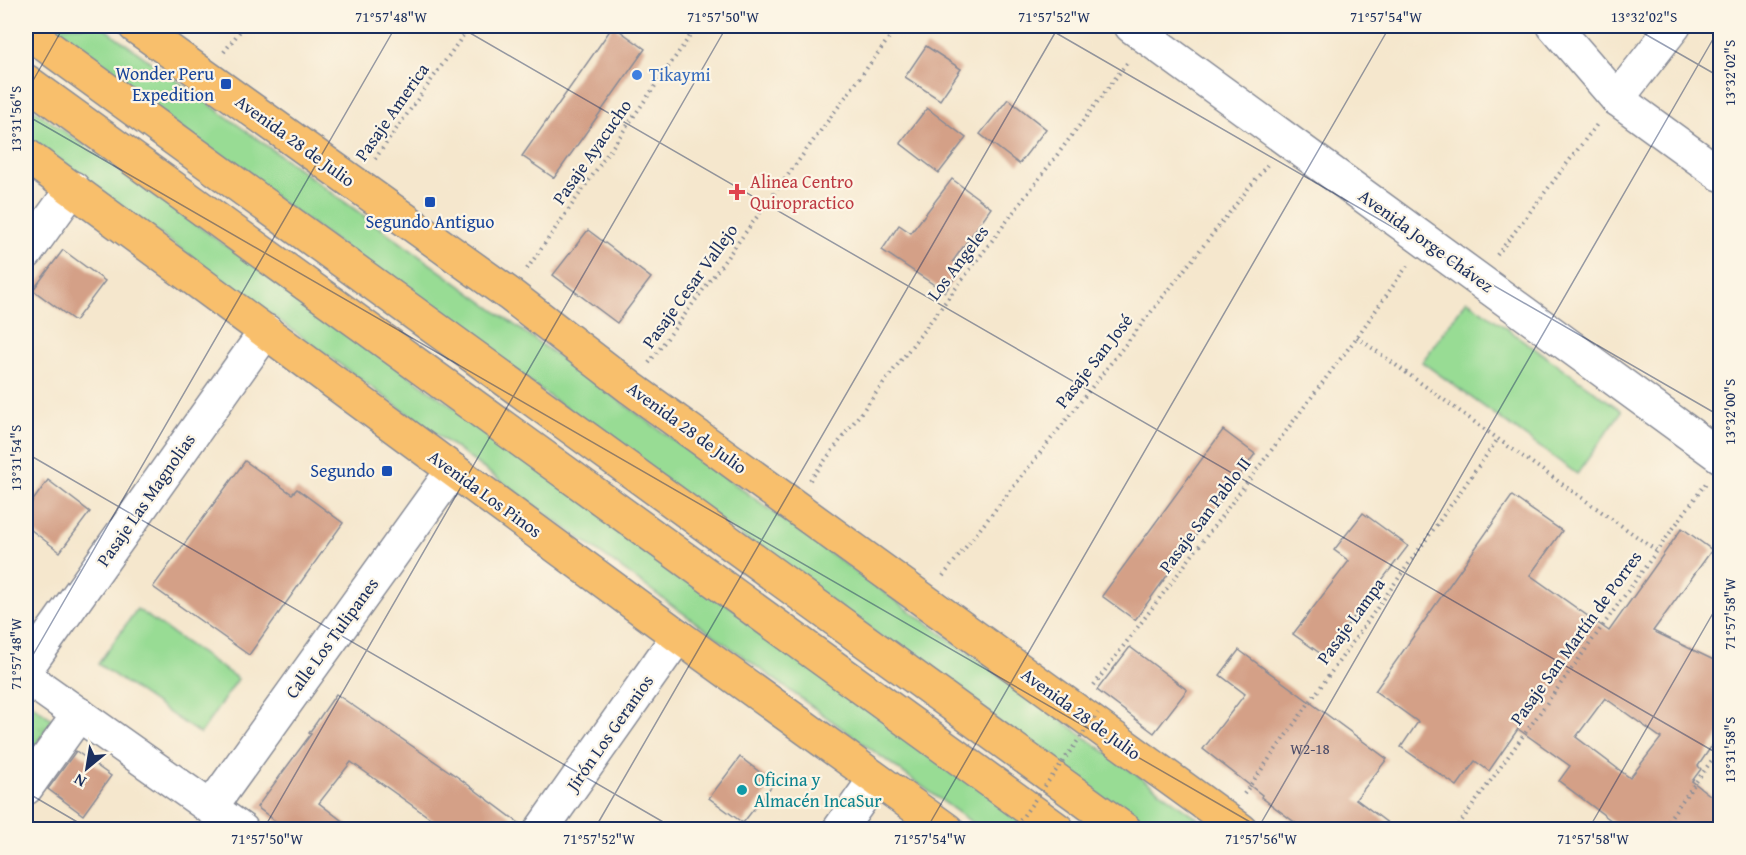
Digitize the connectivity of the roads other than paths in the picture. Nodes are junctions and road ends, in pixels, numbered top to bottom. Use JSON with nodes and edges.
{"nodes":[{"id":1,"x":135,"y":26,"type":"edge"},
{"id":2,"x":1554,"y":26,"type":"edge"},
{"id":3,"x":1674,"y":26,"type":"edge"},
{"id":4,"x":26,"y":31,"type":"edge"},
{"id":5,"x":1139,"y":31,"type":"edge"},
{"id":6,"x":26,"y":81,"type":"edge"},
{"id":7,"x":1617,"y":99,"type":"junction"},
{"id":8,"x":26,"y":155,"type":"edge"},
{"id":9,"x":1720,"y":174,"type":"edge"},
{"id":10,"x":73,"y":188,"type":"junction"},
{"id":11,"x":26,"y":253,"type":"edge"},
{"id":12,"x":266,"y":331,"type":"junction"},
{"id":13,"x":1713,"y":469,"type":"edge"},
{"id":14,"x":453,"y":470,"type":"junction"},
{"id":15,"x":678,"y":636,"type":"junction"},
{"id":16,"x":26,"y":669,"type":"edge"},
{"id":17,"x":26,"y":677,"type":"edge"},
{"id":18,"x":79,"y":714,"type":"junction"},
{"id":19,"x":875,"y":779,"type":"junction"},
{"id":20,"x":26,"y":788,"type":"edge"},
{"id":21,"x":210,"y":807,"type":"junction"},
{"id":22,"x":1233,"y":824,"type":"edge"},
{"id":23,"x":242,"y":830,"type":"edge"},
{"id":24,"x":541,"y":830,"type":"edge"},
{"id":25,"x":839,"y":830,"type":"edge"},
{"id":26,"x":947,"y":830,"type":"edge"},
{"id":27,"x":1058,"y":830,"type":"edge"},
{"id":28,"x":1125,"y":830,"type":"edge"}],
"edges":[{"from":1,"to":22,"type":"main road","name":"Avenida 28 de Julio"},
{"from":2,"to":7,"type":"street"},
{"from":3,"to":7,"type":"street"},
{"from":4,"to":28,"type":"main road"},
{"from":5,"to":13,"type":"street","name":"Avenida Jorge Chávez"},
{"from":6,"to":27,"type":"main road"},
{"from":7,"to":9,"type":"street"},
{"from":8,"to":10,"type":"main road","name":"Avenida Los Pinos"},
{"from":10,"to":11,"type":"street"},
{"from":10,"to":12,"type":"main road","name":"Avenida Los Pinos"},
{"from":12,"to":14,"type":"main road","name":"Avenida Los Pinos"},
{"from":12,"to":16,"type":"street","name":"Pasaje Las Magnolias"},
{"from":14,"to":15,"type":"main road","name":"Avenida Los Pinos"},
{"from":14,"to":21,"type":"street","name":"Calle Los Tulipanes"},
{"from":15,"to":19,"type":"main road","name":"Avenida Los Pinos"},
{"from":15,"to":24,"type":"street","name":"Jirón Los Geranios"},
{"from":17,"to":18,"type":"street"},
{"from":18,"to":20,"type":"street"},
{"from":18,"to":21,"type":"street"},
{"from":19,"to":25,"type":"street"},
{"from":19,"to":26,"type":"main road","name":"Avenida Los Pinos"},
{"from":21,"to":23,"type":"street"}]}
